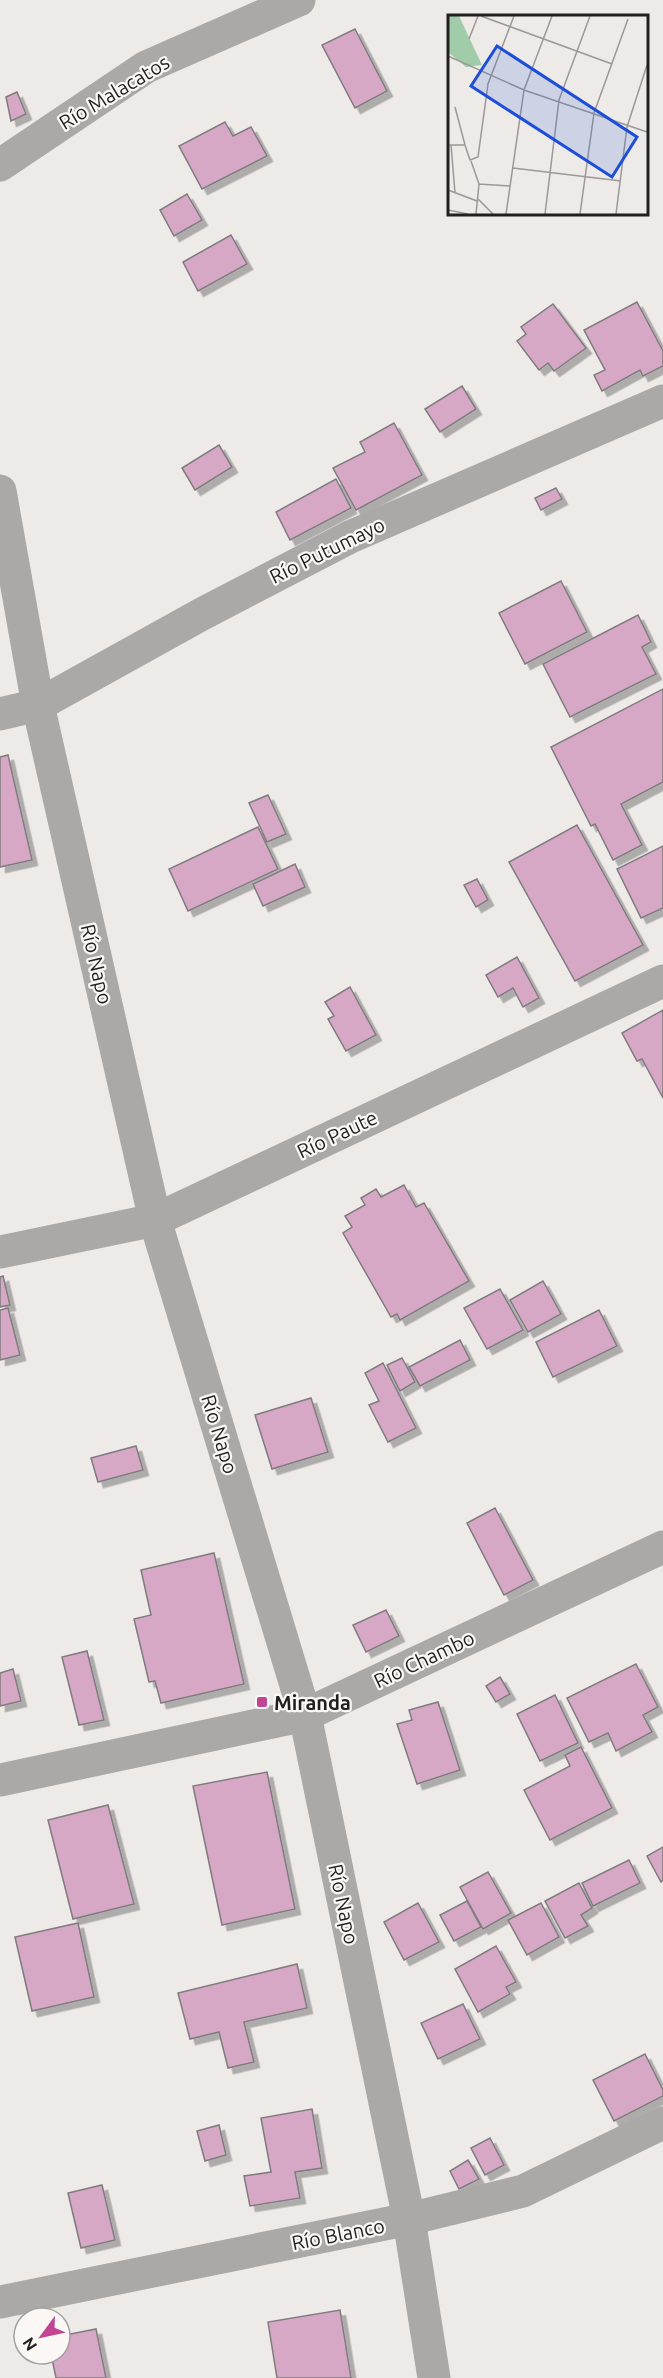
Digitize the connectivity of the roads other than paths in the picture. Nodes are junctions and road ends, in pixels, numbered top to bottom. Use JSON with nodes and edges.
{"nodes":[{"id":1,"x":299,"y":0,"type":"edge"},
{"id":2,"x":0,"y":165,"type":"edge"},
{"id":3,"x":663,"y":401,"type":"edge"},
{"id":4,"x":0,"y":491,"type":"edge"},
{"id":5,"x":38,"y":705,"type":"junction"},
{"id":6,"x":0,"y":714,"type":"edge"},
{"id":7,"x":663,"y":981,"type":"edge"},
{"id":8,"x":155,"y":1220,"type":"junction"},
{"id":9,"x":0,"y":1252,"type":"edge"},
{"id":10,"x":663,"y":1547,"type":"edge"},
{"id":11,"x":305,"y":1715,"type":"junction"},
{"id":12,"x":0,"y":1780,"type":"edge"},
{"id":13,"x":663,"y":2123,"type":"edge"},
{"id":14,"x":410,"y":2219,"type":"junction"},
{"id":15,"x":0,"y":2302,"type":"edge"},
{"id":16,"x":434,"y":2378,"type":"edge"}],
"edges":[{"from":1,"to":2,"type":"street","name":"Río Malacatos"},
{"from":3,"to":5,"type":"street","name":"Río Putumayo"},
{"from":4,"to":5,"type":"street","name":"Río Napo"},
{"from":5,"to":6,"type":"street","name":"Río Putumayo"},
{"from":5,"to":8,"type":"street","name":"Río Napo"},
{"from":7,"to":8,"type":"street","name":"Río Paute"},
{"from":8,"to":9,"type":"street","name":"Río Paute"},
{"from":8,"to":11,"type":"street","name":"Río Napo"},
{"from":10,"to":11,"type":"street","name":"Río Chambo"},
{"from":11,"to":12,"type":"street","name":"Río Chambo"},
{"from":11,"to":14,"type":"street","name":"Río Napo"},
{"from":13,"to":14,"type":"street","name":"Río Blanco"},
{"from":14,"to":15,"type":"street","name":"Río Blanco"},
{"from":14,"to":16,"type":"street","name":"Río Napo"}]}
